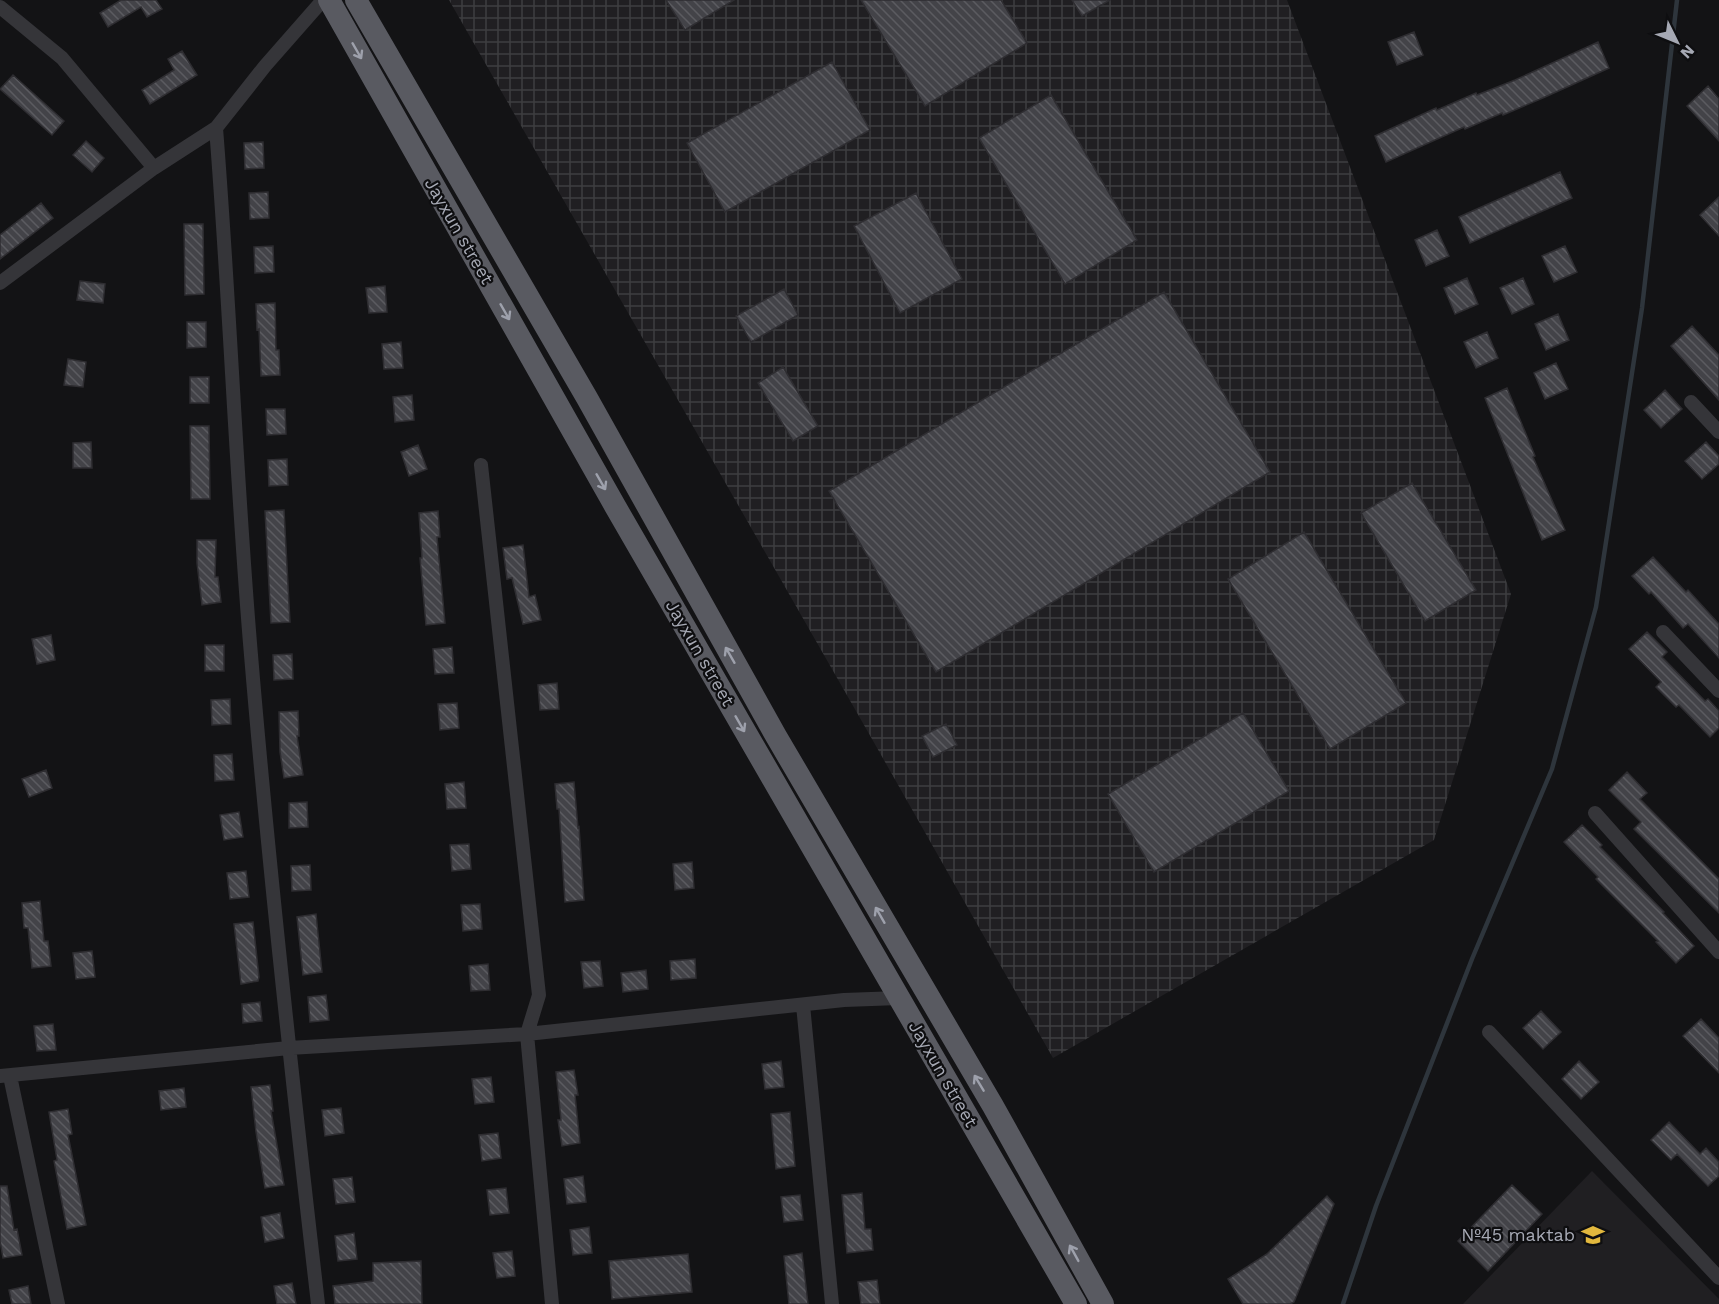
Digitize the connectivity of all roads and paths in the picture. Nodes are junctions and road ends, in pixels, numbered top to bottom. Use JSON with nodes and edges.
{"nodes":[{"id":1,"x":323,"y":0,"type":"edge"},
{"id":2,"x":329,"y":0,"type":"edge"},
{"id":3,"x":356,"y":0,"type":"edge"},
{"id":4,"x":0,"y":7,"type":"edge"},
{"id":5,"x":216,"y":128,"type":"junction"},
{"id":6,"x":154,"y":168,"type":"junction"},
{"id":7,"x":0,"y":283,"type":"edge"},
{"id":8,"x":1691,"y":402,"type":"dead end"},
{"id":9,"x":1719,"y":432,"type":"edge"},
{"id":10,"x":481,"y":465,"type":"dead end"},
{"id":11,"x":1663,"y":632,"type":"dead end"},
{"id":12,"x":1719,"y":691,"type":"edge"},
{"id":13,"x":1595,"y":813,"type":"dead end"},
{"id":14,"x":1719,"y":952,"type":"edge"},
{"id":15,"x":898,"y":998,"type":"junction"},
{"id":16,"x":803,"y":1005,"type":"junction"},
{"id":17,"x":1489,"y":1032,"type":"dead end"},
{"id":18,"x":527,"y":1034,"type":"junction"},
{"id":19,"x":289,"y":1048,"type":"junction"},
{"id":20,"x":5,"y":1076,"type":"edge"},
{"id":21,"x":1719,"y":1278,"type":"edge"},
{"id":22,"x":58,"y":1304,"type":"edge"},
{"id":23,"x":318,"y":1304,"type":"edge"},
{"id":24,"x":552,"y":1304,"type":"edge"},
{"id":25,"x":832,"y":1304,"type":"edge"},
{"id":26,"x":1076,"y":1304,"type":"edge"},
{"id":27,"x":1103,"y":1304,"type":"edge"}],
"edges":[{"from":1,"to":5,"type":"street"},
{"from":2,"to":15,"type":"highway","name":"Jayxun street","one_way":true},
{"from":27,"to":3,"type":"highway","name":"Jayxun street","one_way":true},
{"from":4,"to":6,"type":"street"},
{"from":5,"to":6,"type":"street"},
{"from":5,"to":19,"type":"street"},
{"from":6,"to":7,"type":"street"},
{"from":8,"to":9,"type":"street"},
{"from":10,"to":18,"type":"street"},
{"from":11,"to":12,"type":"street"},
{"from":13,"to":14,"type":"street"},
{"from":15,"to":16,"type":"street"},
{"from":15,"to":26,"type":"highway","name":"Jayxun street"},
{"from":16,"to":18,"type":"street"},
{"from":16,"to":25,"type":"street"},
{"from":17,"to":21,"type":"street"},
{"from":18,"to":19,"type":"street"},
{"from":18,"to":24,"type":"street"},
{"from":19,"to":20,"type":"street"},
{"from":19,"to":23,"type":"street"},
{"from":20,"to":22,"type":"street"}]}
